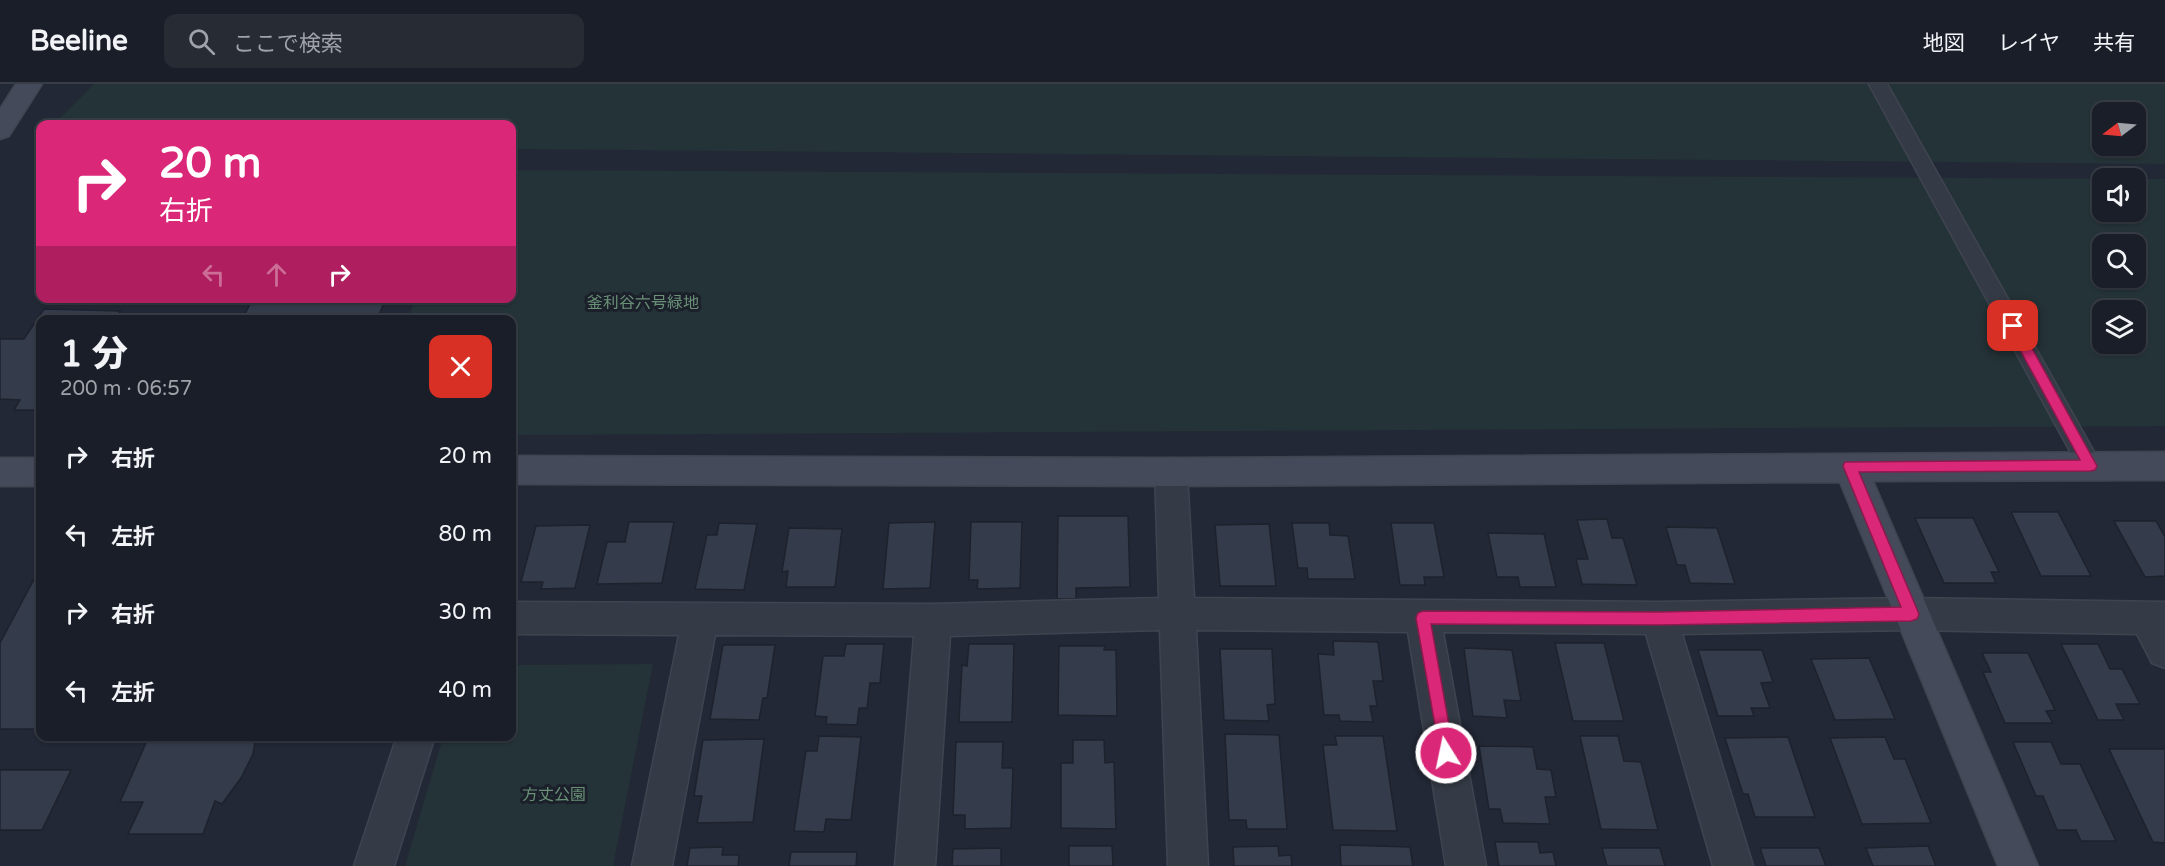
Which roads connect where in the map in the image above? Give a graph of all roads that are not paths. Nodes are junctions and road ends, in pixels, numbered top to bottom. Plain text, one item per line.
1 (29, 84) edge
2 (1878, 84) edge
3 (0, 130) edge
4 (1850, 466) junction
5 (2090, 466) junction
6 (2165, 466) edge
7 (516, 470) edge
8 (0, 472) edge
9 (36, 472) edge
10 (1171, 472) junction
11 (1176, 614) junction
12 (1911, 614) junction
13 (516, 618) edge
14 (700, 618) junction
15 (1423, 618) junction
16 (1659, 618) junction
17 (2156, 618) edge
18 (933, 620) junction
19 (2165, 651) edge
20 (414, 741) edge
21 (374, 866) edge
22 (652, 866) edge
23 (915, 866) edge
24 (1188, 866) edge
25 (1466, 866) edge
26 (1733, 866) edge
27 (2018, 866) edge

1 - 3 street
2 - 5 lane
4 - 5 street
4 - 10 street
4 - 12 street
5 - 6 street
7 - 10 street
8 - 9 street
10 - 11 street
11 - 15 street
11 - 18 street
11 - 24 street
12 - 16 street
12 - 17 street
12 - 27 street
13 - 14 street
14 - 18 street
14 - 22 street
15 - 16 street
15 - 25 street
16 - 26 street
17 - 19 street
18 - 23 street
20 - 21 street

